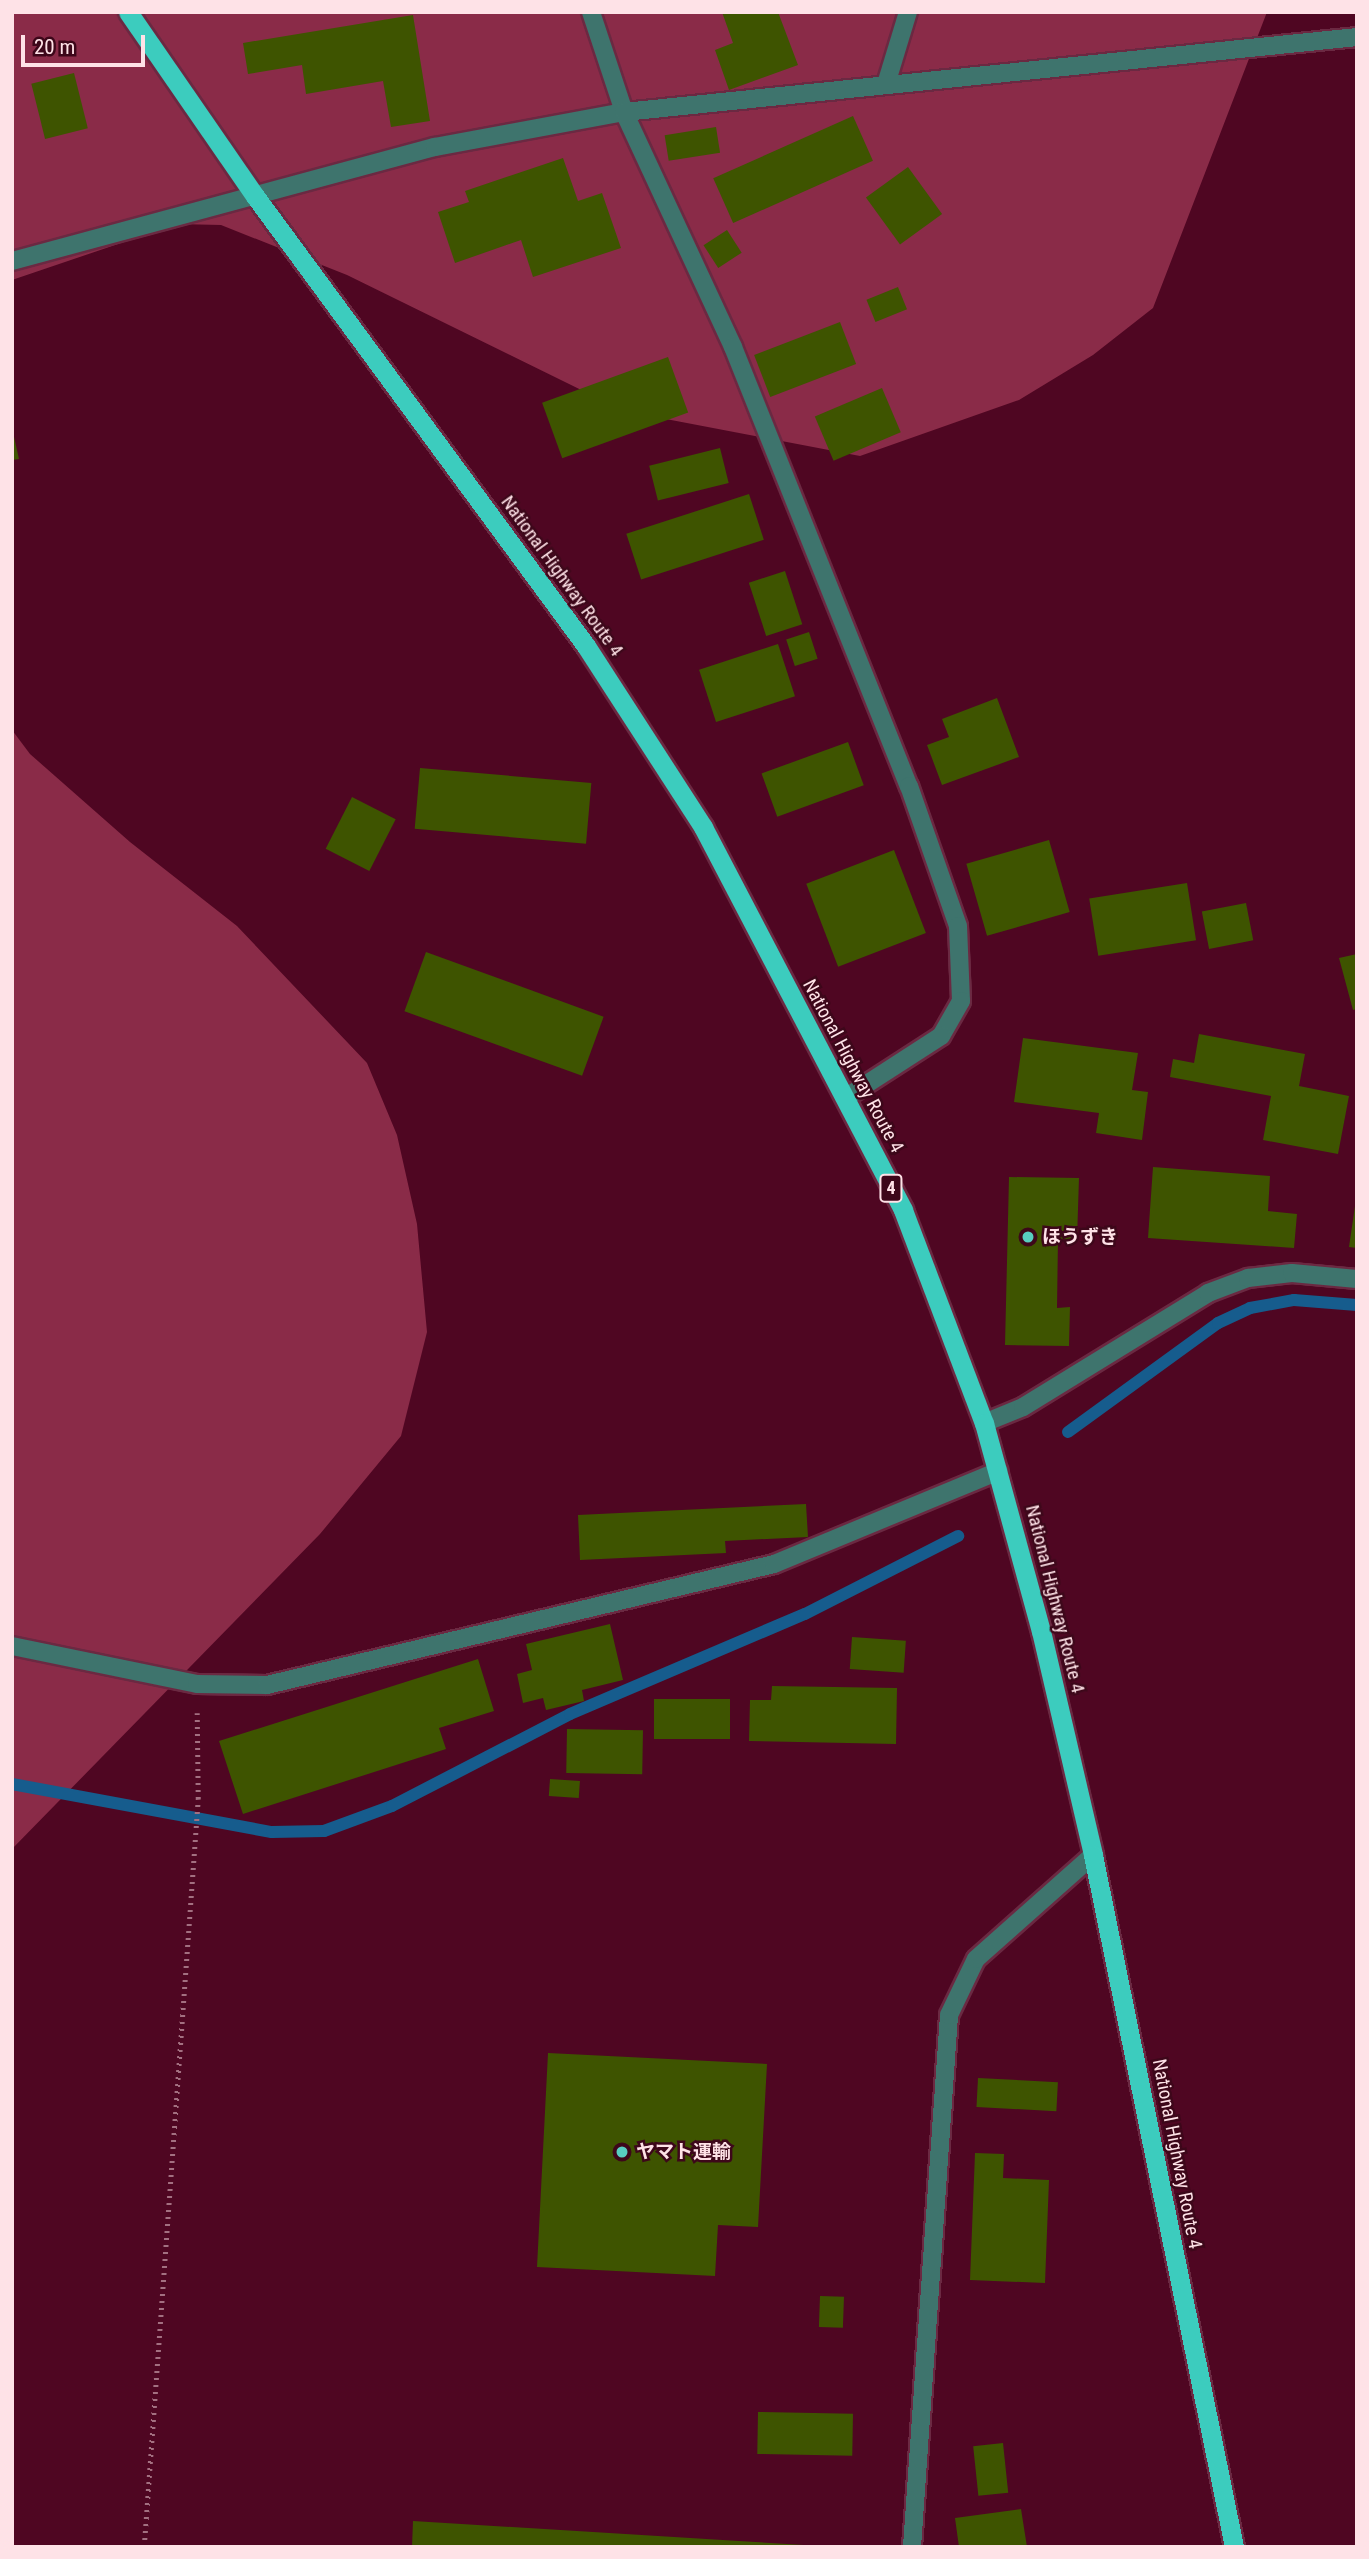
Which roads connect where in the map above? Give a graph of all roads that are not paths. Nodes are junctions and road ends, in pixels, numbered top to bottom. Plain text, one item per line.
1 (128, 12) edge
2 (591, 12) edge
3 (908, 12) edge
4 (1357, 37) edge
5 (887, 81) junction
6 (624, 111) junction
7 (255, 196) junction
8 (12, 261) edge
9 (845, 1098) junction
10 (1357, 1279) edge
11 (984, 1423) junction
12 (999, 1471) junction
13 (12, 1646) edge
14 (1093, 1855) junction
15 (912, 2547) edge
16 (1234, 2547) edge

1 - 7 highway, National Highway Route 4 / 4
2 - 6 street
3 - 5 street
4 - 5 street
5 - 6 street
6 - 7 street
6 - 9 street
7 - 8 street
7 - 9 highway, National Highway Route 4 / 4
9 - 11 highway, National Highway Route 4 / 4
10 - 11 street
11 - 12 highway, National Highway Route 4 / 4
12 - 13 street
12 - 14 highway, National Highway Route 4 / 4
14 - 15 street
14 - 16 highway, National Highway Route 4 / 4

